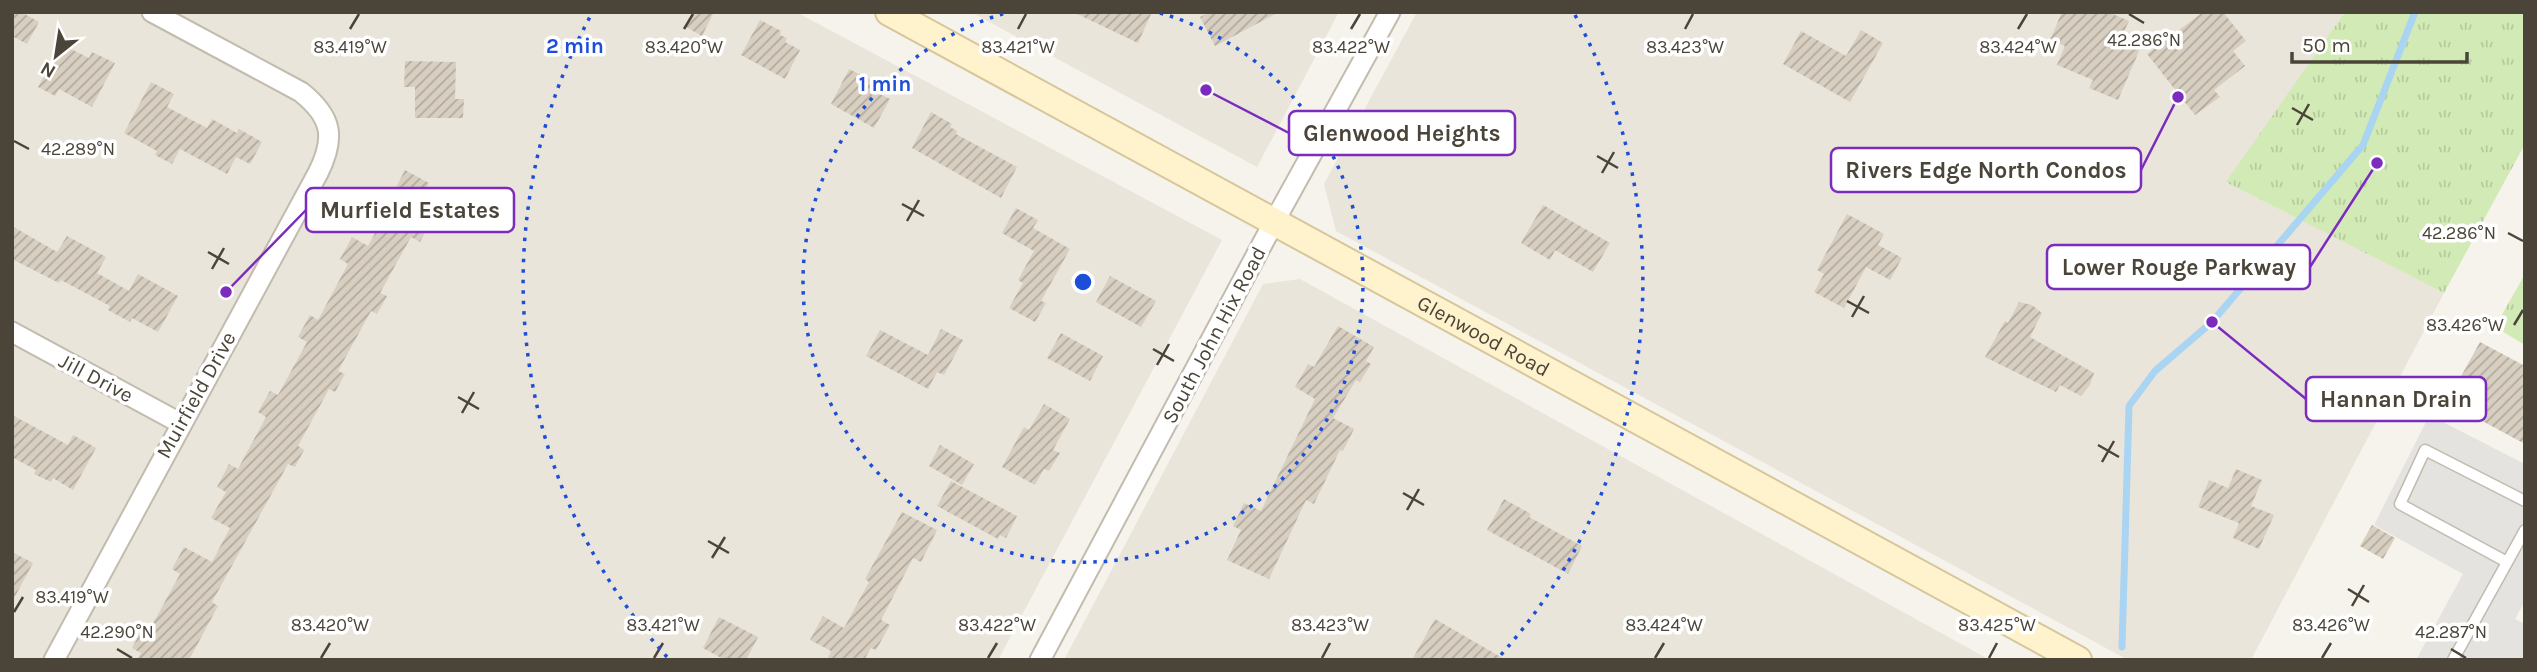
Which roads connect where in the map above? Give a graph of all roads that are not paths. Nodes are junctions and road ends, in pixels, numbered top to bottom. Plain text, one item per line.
1 (152, 12) edge
2 (889, 12) edge
3 (1390, 12) edge
4 (1274, 222) junction
5 (12, 332) edge
6 (180, 423) junction
7 (2525, 501) edge
8 (2525, 530) edge
9 (2507, 562) junction
10 (54, 660) edge
11 (1040, 660) edge
12 (2078, 660) edge
13 (2453, 660) edge

1 - 6 street, Muirfield Drive
2 - 4 street, Glenwood Road
3 - 4 street, South John Hix Road
4 - 11 street, South John Hix Road
4 - 12 street, Glenwood Road
5 - 6 street, Jill Drive
6 - 10 street, Muirfield Drive
7 - 9 lane
8 - 9 lane
9 - 13 lane

